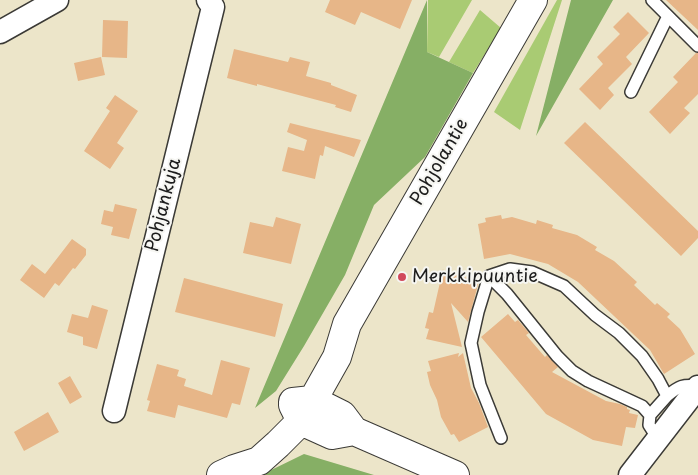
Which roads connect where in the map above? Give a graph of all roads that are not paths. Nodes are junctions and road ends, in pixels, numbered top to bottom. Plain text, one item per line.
1 (57, 0) edge
2 (208, 0) edge
3 (533, 0) edge
4 (652, 0) edge
5 (668, 16) junction
6 (0, 32) edge
7 (698, 46) edge
8 (631, 92) dead end
9 (489, 276) junction
10 (698, 386) edge
11 (667, 396) junction
12 (302, 408) junction
13 (114, 410) dead end
14 (650, 415) junction
15 (501, 438) dead end
16 (658, 439) junction
17 (228, 472) edge
18 (455, 475) edge
19 (630, 475) edge

1 - 6 street
2 - 13 street, Pohjankuja
3 - 12 street, Pohjolantie
4 - 5 lane
5 - 7 lane
5 - 8 lane
9 - 11 lane
9 - 14 lane
9 - 15 lane
10 - 11 lane
10 - 16 street
11 - 14 lane
12 - 17 street, Pohjolantie
12 - 18 street
14 - 16 lane
16 - 19 street

